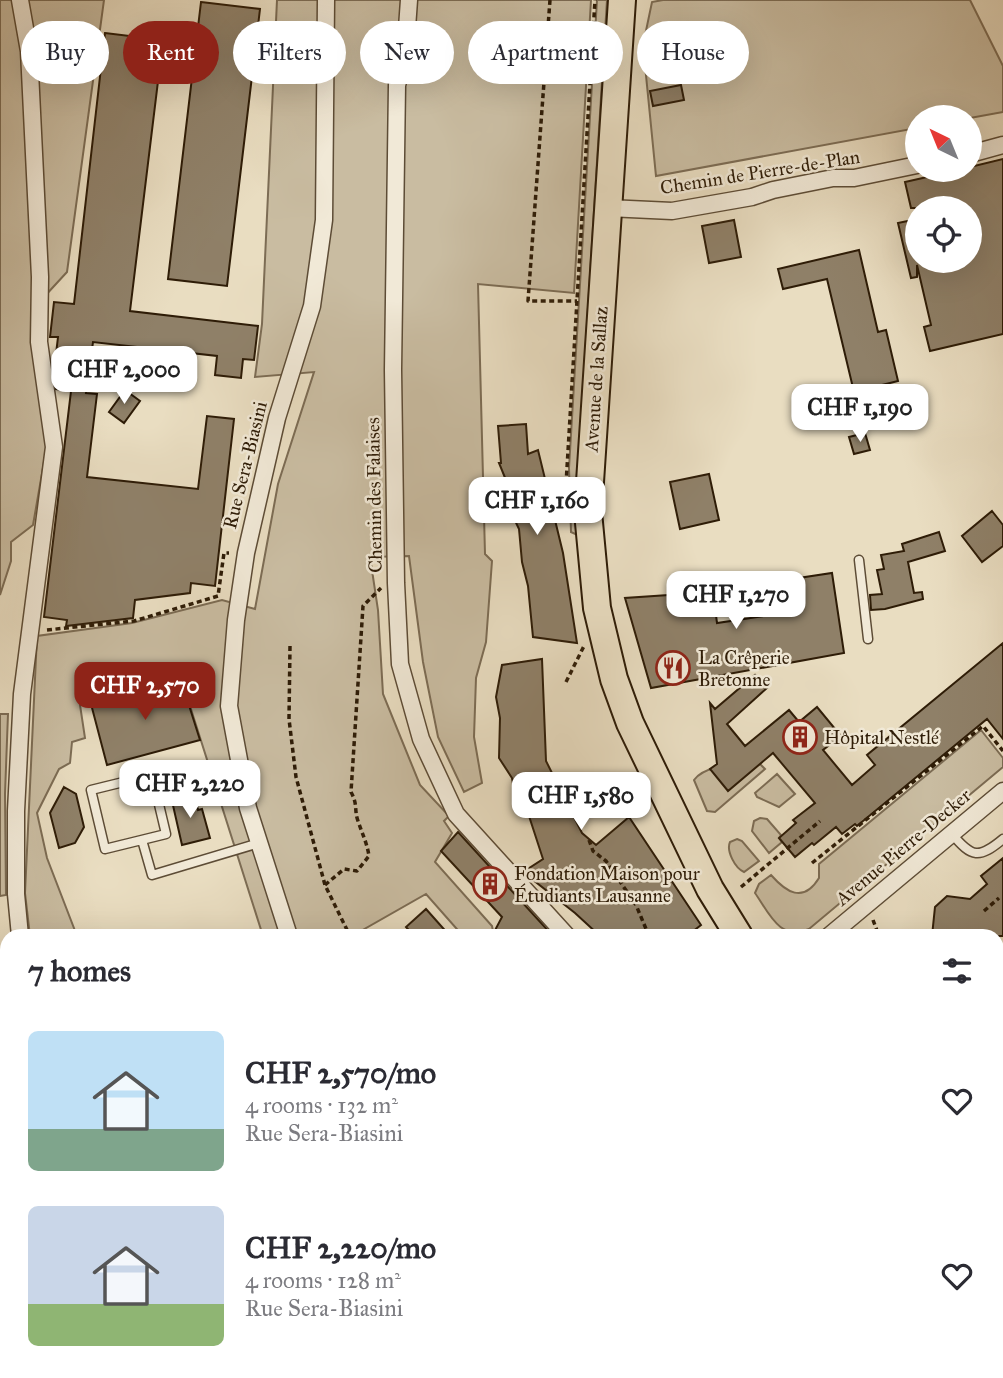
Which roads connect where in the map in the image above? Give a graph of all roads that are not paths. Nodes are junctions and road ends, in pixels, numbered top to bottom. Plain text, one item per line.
1 (20, 0) edge
2 (326, 0) edge
3 (409, 0) edge
4 (622, 0) edge
5 (1003, 145) edge
6 (982, 151) edge
7 (905, 167) edge
8 (608, 208) junction
9 (859, 559) dead end
10 (868, 639) dead end
11 (1002, 795) edge
12 (952, 834) junction
13 (1003, 839) edge
14 (142, 840) junction
15 (259, 843) junction
16 (19, 929) edge
17 (287, 929) edge
18 (562, 929) edge
19 (731, 929) edge
20 (837, 929) edge

1 - 16 street
2 - 15 street, Rue Sera-Biasini
3 - 18 street, Chemin des Falaises
4 - 8 main road, Avenue de la Sallaz
5 - 6 street
7 - 8 street, Chemin de Pierre-de-Plan
8 - 19 main road, Avenue de la Sallaz
9 - 10 lane
11 - 12 street, Avenue Pierre-Decker
12 - 13 lane
12 - 20 street, Avenue Pierre-Decker
14 - 14 lane
14 - 15 lane
15 - 17 street, Rue Sera-Biasini

